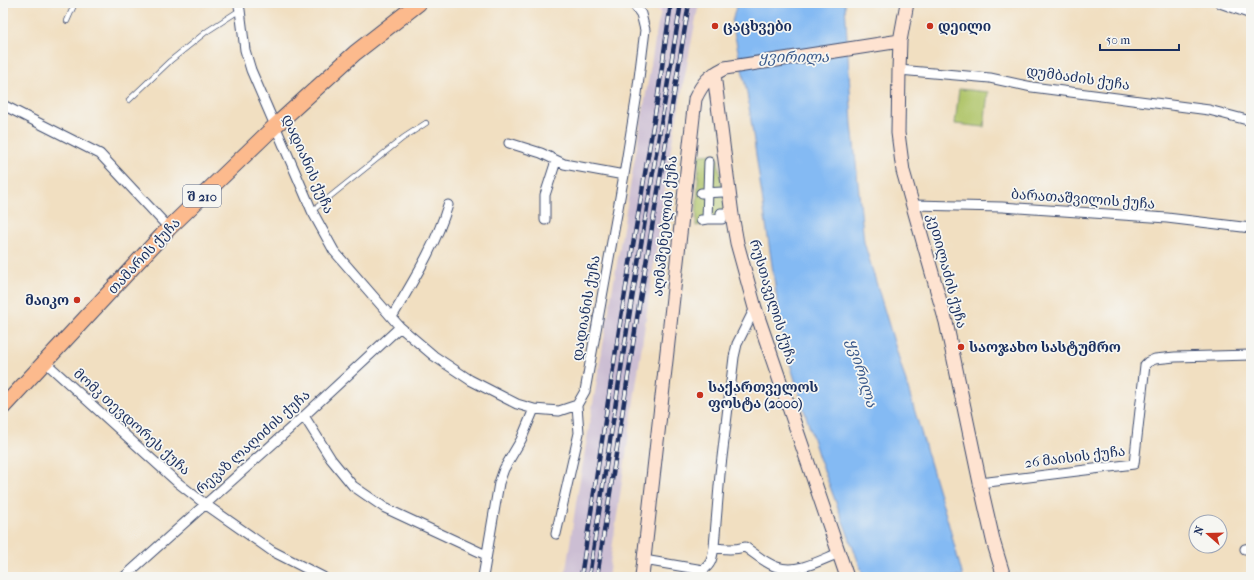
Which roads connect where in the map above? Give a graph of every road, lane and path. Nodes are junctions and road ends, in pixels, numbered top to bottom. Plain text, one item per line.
1 (75, 3) edge
2 (419, 3) edge
3 (633, 3) edge
4 (906, 3) edge
5 (1220, 3) edge
6 (239, 7) edge
7 (1251, 14) edge
8 (67, 21) dead end
9 (900, 41) junction
10 (900, 70) junction
11 (714, 74) junction
12 (129, 100) dead end
13 (3, 105) edge
14 (1251, 121) edge
15 (426, 123) dead end
16 (275, 126) junction
17 (509, 144) dead end
18 (556, 161) junction
19 (708, 162) dead end
20 (624, 175) junction
21 (723, 192) dead end
22 (705, 193) junction
23 (448, 205) dead end
24 (913, 205) junction
25 (312, 211) junction
26 (726, 213) dead end
27 (546, 220) dead end
28 (169, 228) junction
29 (1251, 228) edge
30 (755, 308) junction
31 (392, 317) junction
32 (400, 327) junction
33 (1251, 355) edge
34 (45, 362) junction
35 (577, 405) junction
36 (3, 407) edge
37 (534, 409) junction
38 (304, 416) junction
39 (980, 483) junction
40 (205, 504) junction
41 (556, 534) dead end
42 (714, 547) junction
43 (839, 553) junction
44 (486, 555) junction
45 (644, 560) junction
46 (124, 577) edge
47 (323, 577) edge
48 (483, 577) edge
49 (642, 577) edge
50 (847, 577) edge
51 (1004, 577) edge

1 - 8 lane
2 - 16 main road, თამარის ქუჩა / შ 210
3 - 20 street, დადიანის ქუჩა
4 - 9 street, კეთილაძის ქუჩა
5 - 7 street
6 - 12 lane
6 - 16 street, დადიანის ქუჩა
9 - 10 street, კეთილაძის ქუჩა
9 - 11 street, აღმაშენებლის ქუჩა
10 - 14 street, დუმბაძის ქუჩა
10 - 24 street, კეთილაძის ქუჩა
11 - 30 street, რუსთაველის ქუჩა
11 - 45 street, აღმაშენებლის ქუჩა
13 - 28 street
15 - 25 lane
16 - 25 street, დადიანის ქუჩა
16 - 28 main road, თამარის ქუჩა / შ 210
17 - 18 street
18 - 20 street
18 - 27 street
19 - 22 street
20 - 35 street, დადიანის ქუჩა
21 - 22 street
22 - 26 street
23 - 31 street
24 - 29 street, ბარათაშვილის ქუჩა
24 - 39 street, კეთილაძის ქუჩა
25 - 31 street, დადიანის ქუჩა
28 - 34 main road, თამარის ქუჩა / შ 210
30 - 42 street
30 - 43 street, რუსთაველის ქუჩა
31 - 32 street, დადიანის ქუჩა
32 - 37 street, დადიანის ქუჩა
32 - 38 street, რევაზ ლაღიძის ქუჩა
33 - 39 street, 26 მაისის ქუჩა
34 - 36 main road, თამარის ქუჩა / შ 210
34 - 40 street, მომკ თევდორეს ქუჩა
35 - 37 street, დადიანის ქუჩა
35 - 41 street
37 - 44 street
38 - 40 street, რევაზ ლაღიძის ქუჩა
38 - 44 street
39 - 51 street, კეთილაძის ქუჩა
40 - 46 street, რევაზ ლაღიძის ქუჩა
40 - 47 street, მომკ თევდორეს ქუჩა
42 - 43 street
42 - 45 street
43 - 50 street, რუსთაველის ქუჩა
44 - 48 street
45 - 49 street, აღმაშენებლის ქუჩა

